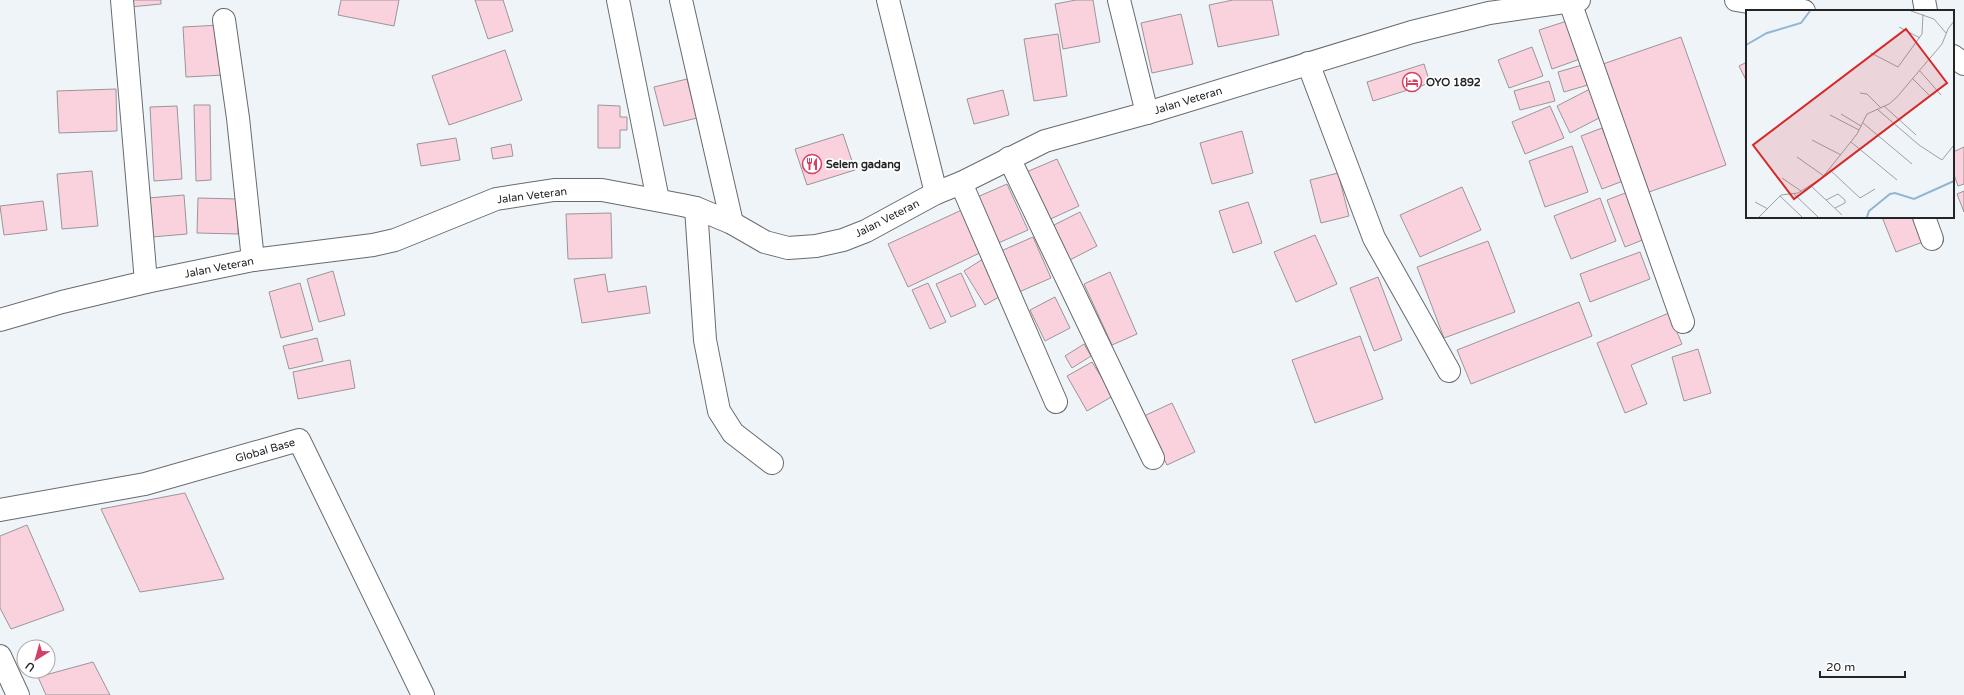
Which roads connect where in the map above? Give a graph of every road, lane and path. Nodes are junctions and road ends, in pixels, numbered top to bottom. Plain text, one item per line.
1 (122, 0) edge
2 (618, 0) edge
3 (681, 0) edge
4 (888, 0) edge
5 (1119, 0) edge
6 (1740, 0) edge
7 (1924, 0) edge
8 (1574, 1) edge
9 (1488, 7) edge
10 (1798, 10) edge
11 (1926, 10) edge
12 (224, 20) dead end
13 (1954, 57) edge
14 (1308, 63) junction
15 (1964, 64) edge
16 (1147, 113) junction
17 (1008, 158) junction
18 (961, 183) junction
19 (936, 193) junction
20 (658, 200) junction
21 (696, 208) junction
22 (1924, 218) edge
23 (732, 223) junction
24 (1932, 239) dead end
25 (253, 260) junction
26 (146, 282) junction
27 (0, 320) edge
28 (1683, 322) dead end
29 (1449, 371) dead end
30 (1056, 402) dead end
31 (1153, 458) dead end
32 (772, 463) dead end
33 (0, 510) edge
34 (0, 656) edge
35 (18, 695) edge
36 (423, 695) edge

1 - 26 street
2 - 20 street
3 - 23 street
4 - 19 street
5 - 16 street
6 - 10 street
7 - 11 street
8 - 9 street, Jalan Veteran
8 - 28 street
9 - 14 street, Jalan Veteran
12 - 25 street
13 - 15 street
14 - 16 street, Jalan Veteran
14 - 29 street
16 - 17 street, Jalan Veteran
17 - 18 street, Jalan Veteran
17 - 31 street
18 - 19 street, Jalan Veteran
18 - 30 street
19 - 23 street, Jalan Veteran
20 - 21 street, Jalan Veteran
20 - 25 street, Jalan Veteran
21 - 23 street, Jalan Veteran
21 - 32 street
22 - 24 street
25 - 26 street, Jalan Veteran
26 - 27 street, Jalan Veteran
33 - 36 street, Global Base
34 - 35 street

